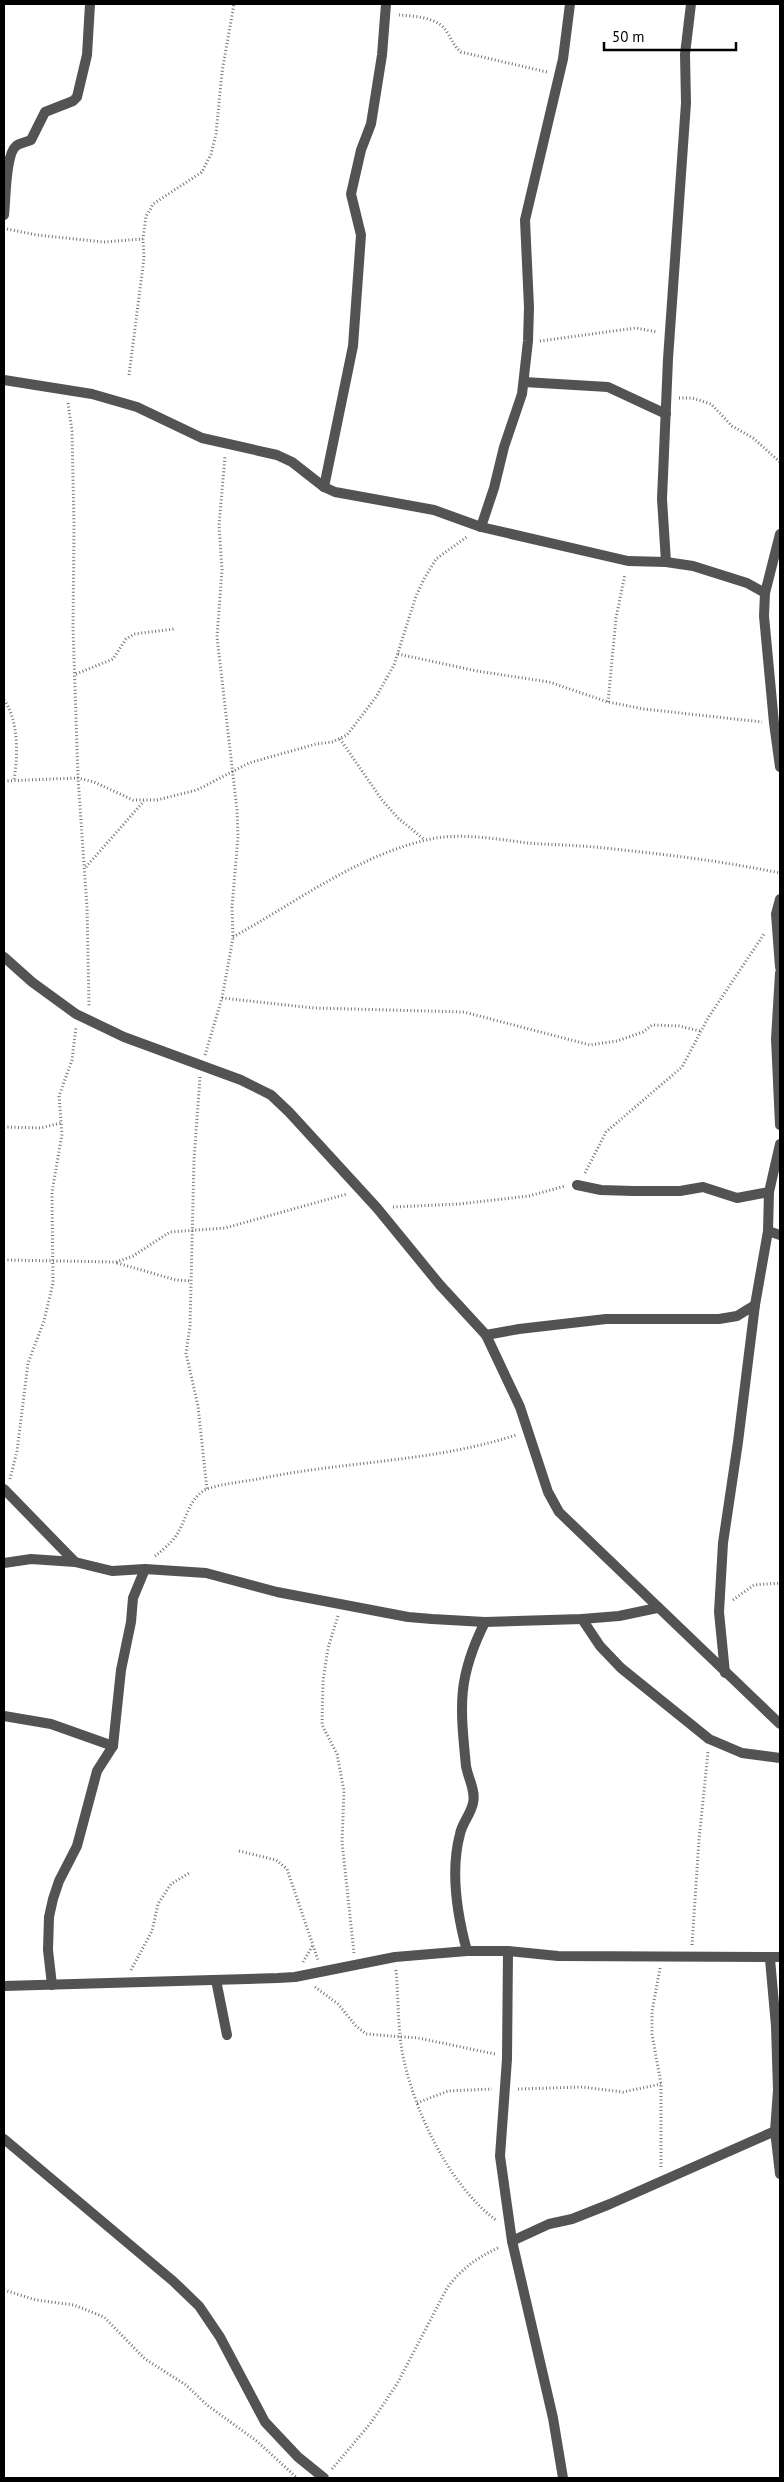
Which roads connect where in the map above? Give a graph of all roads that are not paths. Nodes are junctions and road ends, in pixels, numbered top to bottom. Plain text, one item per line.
1 (90, 4) edge
2 (570, 4) edge
3 (691, 4) edge
4 (386, 9) edge
5 (4, 215) edge
6 (4, 380) edge
7 (524, 382) junction
8 (666, 414) junction
9 (324, 487) junction
10 (482, 528) junction
11 (780, 534) edge
12 (666, 562) junction
13 (765, 593) junction
14 (780, 768) edge
15 (780, 899) edge
16 (4, 957) edge
17 (780, 967) edge
18 (780, 973) edge
19 (780, 1125) edge
20 (780, 1144) edge
21 (576, 1185) road end
22 (769, 1192) junction
23 (768, 1231) junction
24 (780, 1235) edge
25 (755, 1305) junction
26 (486, 1335) junction
27 (5, 1490) edge
28 (75, 1562) junction
29 (4, 1563) edge
30 (145, 1569) junction
31 (657, 1608) junction
32 (582, 1619) junction
33 (484, 1622) junction
34 (725, 1673) junction
35 (4, 1716) edge
36 (780, 1724) edge
37 (113, 1746) junction
38 (780, 1758) edge
39 (467, 1951) junction
40 (508, 1951) junction
41 (775, 1958) edge
42 (216, 1980) junction
43 (52, 1985) junction
44 (4, 1986) edge
45 (227, 2034) dead end
46 (775, 2131) junction
47 (4, 2139) edge
48 (780, 2174) edge
49 (511, 2236) junction
50 (323, 2478) edge
51 (563, 2478) edge

1 - 5 street
2 - 7 street
3 - 8 street
4 - 9 street
6 - 9 street
7 - 8 street
7 - 10 street
8 - 12 street
9 - 10 street
10 - 12 street
11 - 13 street
12 - 13 street
13 - 14 street
15 - 17 street
16 - 26 street
18 - 19 street
20 - 22 street
21 - 22 street
22 - 23 street
23 - 24 street
23 - 25 street
25 - 26 street
25 - 34 street
26 - 31 street
27 - 28 street
28 - 29 street
28 - 30 street
30 - 33 street
30 - 37 street
31 - 32 street
31 - 34 street
32 - 33 street
32 - 38 street
33 - 39 street
34 - 36 street
35 - 37 street
37 - 43 street
39 - 40 street
39 - 42 street
40 - 41 street
40 - 49 street
41 - 46 street
42 - 43 street
42 - 45 street
43 - 44 street
46 - 48 street
46 - 49 street
47 - 50 street
49 - 51 street

